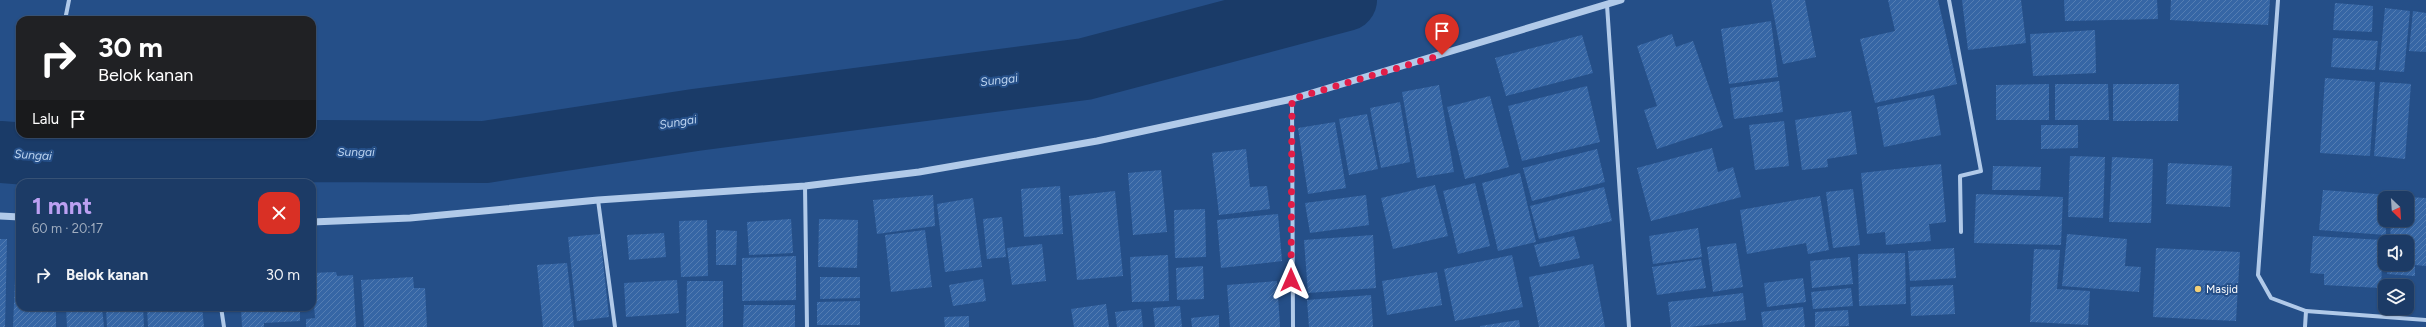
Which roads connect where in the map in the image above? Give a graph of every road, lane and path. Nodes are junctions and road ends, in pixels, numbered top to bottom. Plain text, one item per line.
1 (69, 0) edge
2 (1621, 0) edge
3 (1950, 0) edge
4 (2278, 0) edge
5 (1607, 6) junction
6 (66, 16) edge
7 (1292, 99) junction
8 (805, 186) junction
9 (598, 200) junction
10 (0, 216) edge
11 (16, 217) edge
12 (316, 222) edge
13 (1961, 232) dead end
14 (222, 311) edge
15 (2306, 311) junction
16 (2426, 320) edge
17 (224, 327) edge
18 (615, 327) edge
19 (807, 327) edge
20 (1293, 327) edge
21 (1629, 327) edge
22 (2305, 327) edge

1 - 6 street
2 - 5 street
3 - 13 street
4 - 15 street
5 - 7 street
5 - 21 street
7 - 8 street
7 - 20 street
8 - 9 street
8 - 19 street
9 - 12 street
9 - 18 street
10 - 11 street
14 - 17 street
15 - 16 street
15 - 22 street

